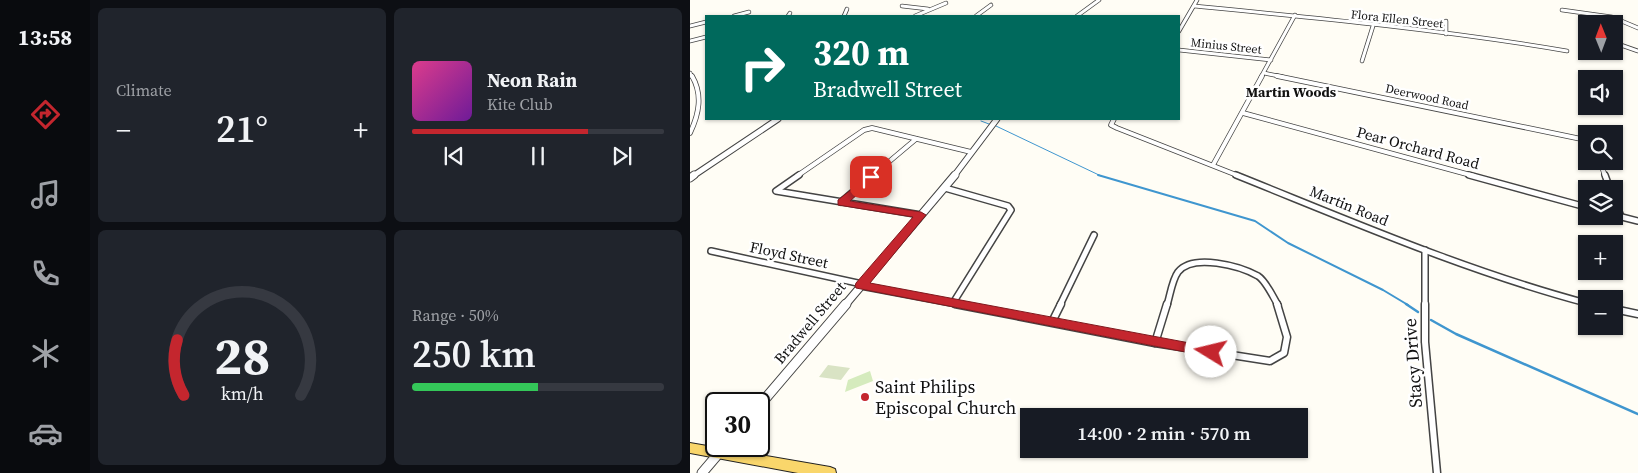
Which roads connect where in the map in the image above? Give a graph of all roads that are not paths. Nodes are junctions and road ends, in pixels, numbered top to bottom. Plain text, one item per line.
1 (1099, 0) edge
2 (1197, 0) edge
3 (946, 3) dead end
4 (991, 5) dead end
5 (902, 6) dead end
6 (1194, 6) junction
7 (1088, 8) junction
8 (847, 9) dead end
9 (932, 10) junction
10 (1562, 10) dead end
11 (749, 12) dead end
12 (738, 15) edge
13 (844, 15) edge
14 (918, 15) edge
15 (977, 15) edge
16 (1078, 15) edge
17 (1082, 15) edge
18 (1295, 15) junction
19 (1446, 21) dead end
20 (705, 22) edge
21 (690, 26) edge
22 (1373, 26) junction
23 (1638, 28) edge
24 (1180, 29) edge
25 (1446, 34) junction
26 (705, 37) edge
27 (690, 40) edge
28 (1623, 46) edge
29 (1180, 50) edge
30 (1567, 51) dead end
31 (1638, 51) edge
32 (1270, 60) junction
33 (1362, 61) dead end
34 (690, 73) edge
35 (1264, 74) junction
36 (696, 81) junction
37 (690, 82) edge
38 (1243, 113) junction
39 (690, 119) edge
40 (698, 119) junction
41 (777, 120) edge
42 (996, 120) edge
43 (1114, 120) edge
44 (690, 133) edge
45 (1578, 138) edge
46 (916, 139) junction
47 (972, 152) junction
48 (1213, 165) junction
49 (690, 178) edge
50 (945, 188) junction
51 (842, 202) junction
52 (1578, 205) edge
53 (921, 215) junction
54 (1623, 217) edge
55 (1638, 221) edge
56 (1094, 235) dead end
57 (1425, 250) junction
58 (711, 251) dead end
59 (862, 285) junction
60 (1578, 301) edge
61 (953, 303) junction
62 (1623, 311) edge
63 (1638, 314) edge
64 (1052, 322) junction
65 (1155, 343) junction
66 (770, 393) edge
67 (690, 448) edge
68 (705, 449) edge
69 (716, 457) edge
70 (755, 457) edge
71 (702, 473) edge
72 (830, 473) edge
73 (1437, 473) edge

1 - 7 street
2 - 6 street
3 - 9 street
4 - 15 street
5 - 9 street
6 - 18 street, Flora Ellen Street
6 - 24 street
7 - 16 street
7 - 17 street
8 - 13 street
9 - 14 street
10 - 23 street
11 - 12 street
18 - 22 street, Flora Ellen Street
18 - 32 street
19 - 25 street
20 - 21 street
22 - 25 street, Flora Ellen Street
22 - 33 street
25 - 30 street, Flora Ellen Street
26 - 27 street
28 - 31 street
29 - 32 street, Minius Street
32 - 35 street
34 - 36 street
35 - 38 street
35 - 45 street, Deerwood Road
36 - 37 street
36 - 40 street
38 - 48 street
38 - 52 street, Pear Orchard Road
39 - 40 street
40 - 44 street
41 - 49 street
42 - 47 street, Bradwell Street
43 - 48 street, Martin Road
46 - 47 street
46 - 51 street
46 - 51 street
47 - 50 street, Bradwell Street
48 - 57 street, Martin Road
50 - 53 street, Bradwell Street
50 - 61 street
51 - 53 street
53 - 59 street, Bradwell Street
54 - 55 street
56 - 64 street
57 - 60 street, Martin Road
57 - 73 street, Stacy Drive
58 - 59 street, Floyd Street
59 - 61 street, Floyd Street
59 - 66 street, Bradwell Street
61 - 64 street, Floyd Street
62 - 63 street
64 - 65 street, Floyd Street
65 - 65 street, Floyd Street
67 - 68 main road
69 - 71 street
70 - 72 main road

